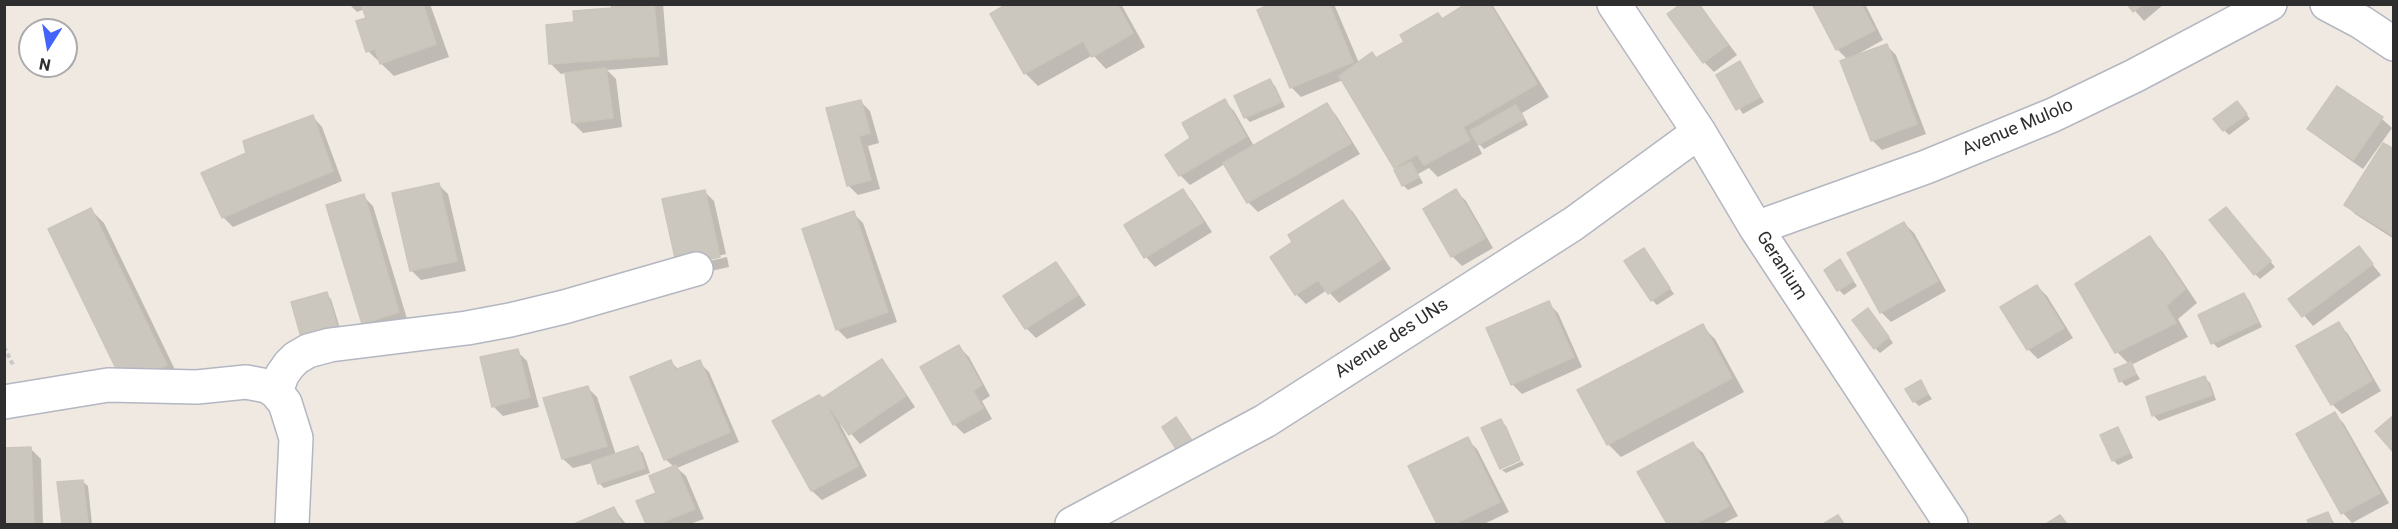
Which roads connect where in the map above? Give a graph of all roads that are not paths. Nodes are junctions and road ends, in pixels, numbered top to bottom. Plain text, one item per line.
1 (1614, 4) edge
2 (2270, 4) edge
3 (2327, 4) edge
4 (2394, 44) edge
5 (1699, 132) junction
6 (1756, 228) junction
7 (696, 269) dead end
8 (276, 392) junction
9 (4, 402) edge
10 (292, 525) edge
11 (1072, 525) edge
12 (1951, 525) edge

1 - 5 street, Geranium
2 - 6 street, Avenue Mulolo
3 - 4 street
5 - 6 street, Geranium
5 - 11 street, Avenue des UNs
6 - 12 street, Geranium
7 - 8 street
8 - 9 street
8 - 10 street

